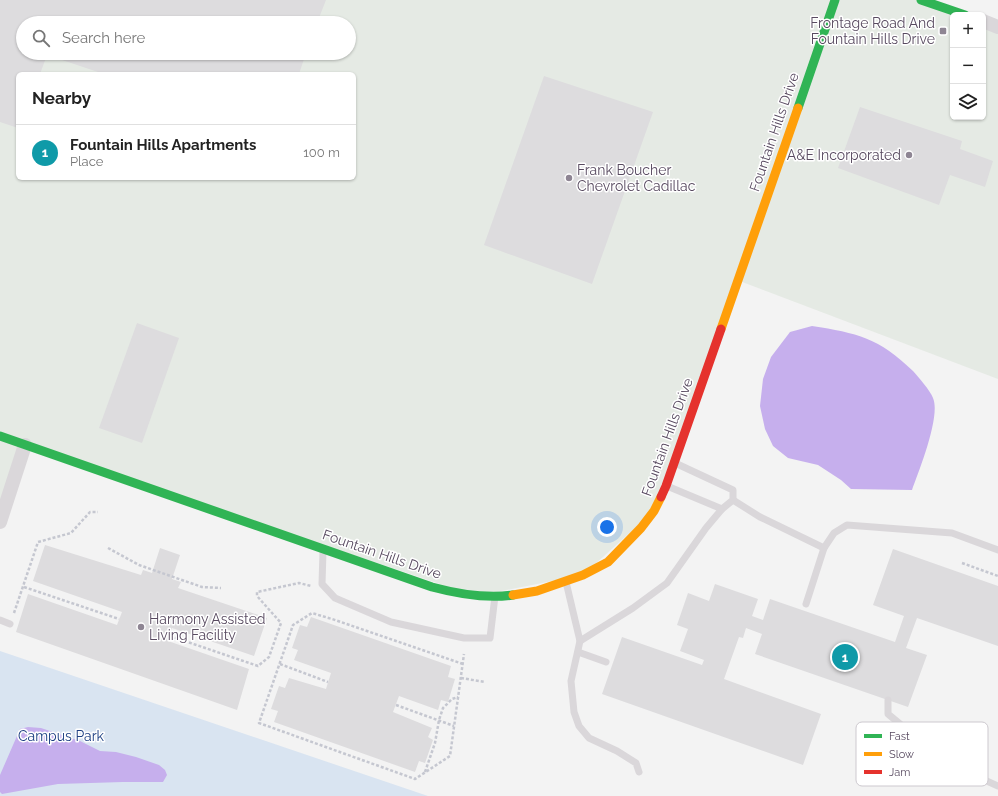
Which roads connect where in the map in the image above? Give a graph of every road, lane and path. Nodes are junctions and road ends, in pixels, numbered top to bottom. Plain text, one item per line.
1 (834, 0) edge
2 (921, 0) edge
3 (956, 12) edge
4 (986, 22) edge
5 (998, 27) edge
6 (0, 436) edge
7 (25, 445) junction
8 (674, 463) junction
9 (666, 486) junction
10 (733, 500) junction
11 (722, 509) junction
12 (98, 512) dead end
13 (0, 522) edge
14 (108, 548) dead end
15 (824, 548) junction
16 (323, 549) junction
17 (998, 550) edge
18 (962, 563) dead end
19 (998, 576) edge
20 (566, 582) junction
21 (322, 584) junction
22 (24, 587) junction
23 (222, 588) dead end
24 (495, 596) junction
25 (806, 604) dead end
26 (119, 619) dead end
27 (0, 620) edge
28 (10, 624) joint
29 (170, 636) dead end
30 (580, 641) junction
31 (578, 652) junction
32 (464, 654) dead end
33 (606, 662) dead end
34 (280, 664) junction
35 (463, 664) junction
36 (461, 678) junction
37 (328, 682) dead end
38 (485, 682) dead end
39 (458, 697) junction
40 (888, 700) dead end
41 (396, 705) dead end
42 (439, 720) junction
43 (898, 722) edge
44 (454, 726) junction
45 (425, 772) junction
46 (639, 772) dead end
47 (988, 781) edge
48 (998, 786) edge

1 - 8 street, Fountain Hills Drive
2 - 3 street
4 - 5 street
6 - 7 street, Fountain Hills Drive
7 - 13 street
7 - 16 street, Fountain Hills Drive
8 - 9 street, Fountain Hills Drive
8 - 10 lane
9 - 11 lane
9 - 20 street, Fountain Hills Drive
10 - 11 lane
10 - 15 lane
11 - 30 lane
12 - 22 path
14 - 23 path
15 - 17 lane
15 - 25 lane
16 - 21 lane
16 - 24 street, Fountain Hills Drive
18 - 19 path
20 - 24 street, Fountain Hills Drive
20 - 30 lane
21 - 24 lane
21 - 29 path
22 - 26 path
22 - 28 path
27 - 28 lane
30 - 31 lane
31 - 33 lane
31 - 46 lane
32 - 35 path
34 - 35 path
34 - 37 path
34 - 45 path
35 - 36 path
36 - 38 path
36 - 39 path
39 - 42 path
39 - 44 path
40 - 43 lane
41 - 42 path
42 - 44 path
42 - 45 path
44 - 45 path
47 - 48 lane

